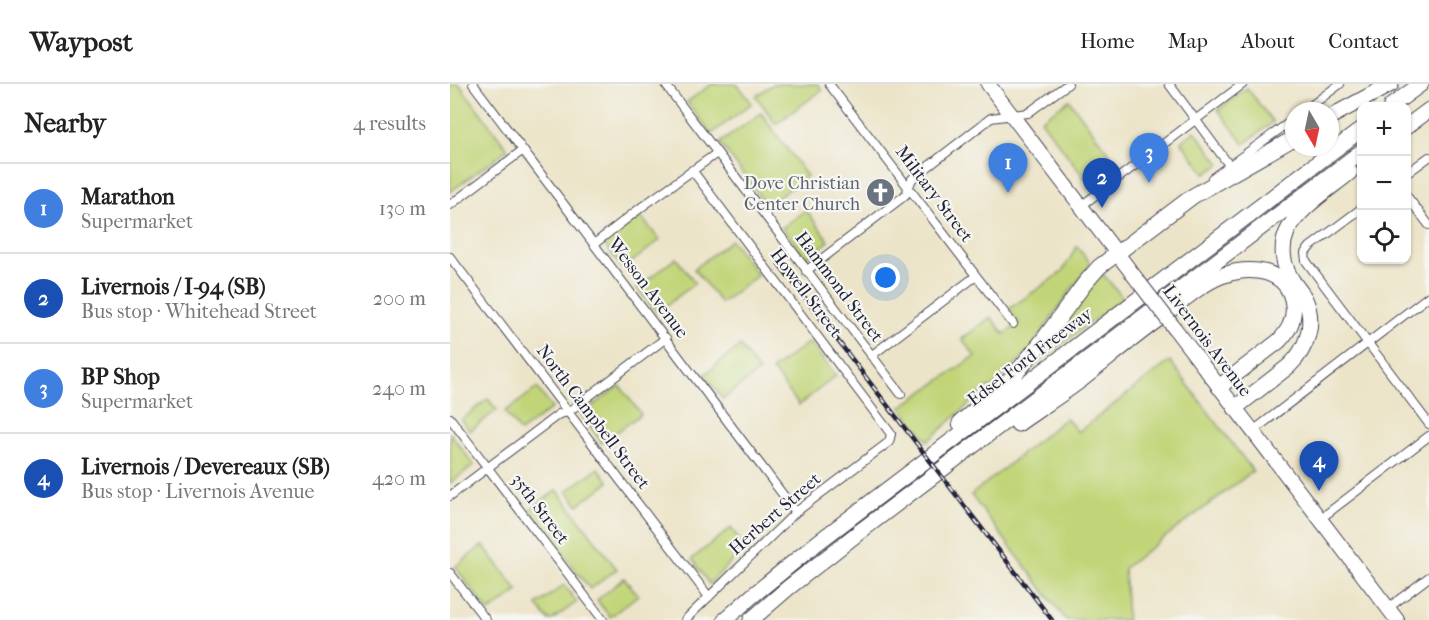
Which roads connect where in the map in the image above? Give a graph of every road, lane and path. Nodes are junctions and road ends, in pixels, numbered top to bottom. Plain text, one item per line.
1 (472, 84) edge
2 (665, 84) edge
3 (829, 84) edge
4 (988, 84) edge
5 (1169, 84) edge
6 (1243, 84) edge
7 (1324, 84) edge
8 (1340, 84) edge
9 (1391, 84) edge
10 (1421, 84) edge
11 (1066, 85) edge
12 (1330, 92) junction
13 (1429, 100) edge
14 (1316, 102) edge
15 (1396, 102) edge
16 (1429, 110) edge
17 (1339, 112) edge
18 (1411, 114) edge
19 (1012, 116) junction
20 (1196, 120) junction
21 (1411, 124) edge
22 (1285, 125) edge
23 (1357, 133) edge
24 (1285, 143) edge
25 (523, 150) junction
26 (717, 153) junction
27 (1357, 155) edge
28 (1429, 157) edge
29 (1229, 165) junction
30 (1357, 167) edge
31 (692, 170) junction
32 (1411, 171) edge
33 (908, 187) junction
34 (1193, 196) junction
35 (1411, 200) edge
36 (450, 205) edge
37 (1081, 206) junction
38 (1359, 210) edge
39 (1429, 225) edge
40 (594, 243) junction
41 (1119, 256) junction
42 (450, 257) edge
43 (806, 271) junction
44 (976, 276) junction
45 (1429, 296) edge
46 (1013, 324) dead end
47 (666, 338) junction
48 (1367, 343) junction
49 (871, 356) junction
50 (1219, 387) junction
51 (901, 394) dead end
52 (1235, 408) junction
53 (568, 412) junction
54 (450, 418) edge
55 (1429, 424) edge
56 (1253, 431) junction
57 (1429, 436) edge
58 (891, 438) joint
59 (488, 467) junction
60 (923, 484) junction
61 (891, 487) junction
62 (450, 496) edge
63 (796, 512) junction
64 (1320, 519) junction
65 (450, 573) edge
66 (1429, 577) edge
67 (709, 597) junction
68 (1388, 608) junction
69 (486, 620) edge
70 (603, 620) edge
71 (685, 620) edge
72 (725, 620) edge
73 (751, 620) edge
74 (1397, 620) edge

1 - 25 street, Wesson Avenue
2 - 26 street, Hammond Street
3 - 33 street, Military Street
4 - 19 main road, Livernois Avenue
5 - 20 street
6 - 20 street
7 - 12 street
8 - 12 street
9 - 17 highway
10 - 15 highway
11 - 19 street
12 - 14 street
13 - 18 highway
16 - 21 highway
19 - 33 street
19 - 37 main road, Livernois Avenue
20 - 29 street
20 - 37 street
22 - 29 street
23 - 61 highway, Edsel Ford Freeway
24 - 34 highway
25 - 36 street
25 - 40 street, Wesson Avenue
26 - 31 street
26 - 43 street, Hammond Street
27 - 60 highway, Edsel Ford Freeway
28 - 32 street
29 - 34 street
30 - 52 highway
31 - 40 street
31 - 58 street, Howell Street
33 - 43 street
33 - 44 street, Military Street
34 - 41 highway
35 - 39 street
37 - 41 main road, Livernois Avenue
38 - 48 street
40 - 47 street, Wesson Avenue
41 - 50 main road, Livernois Avenue, bridge
41 - 61 highway
42 - 53 street, North Campbell Street
43 - 49 street, Hammond Street
44 - 46 street, Military Street
44 - 49 street
45 - 48 street
47 - 53 street
47 - 63 street, Wesson Avenue
48 - 55 street
48 - 56 street
49 - 51 street, Hammond Street
50 - 52 main road, Livernois Avenue
50 - 60 highway
52 - 56 main road, Livernois Avenue
53 - 59 street
53 - 67 street, North Campbell Street
54 - 59 street, 35th Street
56 - 64 main road, Livernois Avenue
57 - 64 street
58 - 63 street, Herbert Street
59 - 62 street
59 - 70 street, 35th Street
60 - 73 highway, Edsel Ford Freeway
61 - 72 highway, Edsel Ford Freeway
63 - 67 street, Herbert Street
64 - 68 main road, Livernois Avenue
65 - 69 street
66 - 68 street
67 - 71 street, Herbert Street
68 - 74 main road, Livernois Avenue

